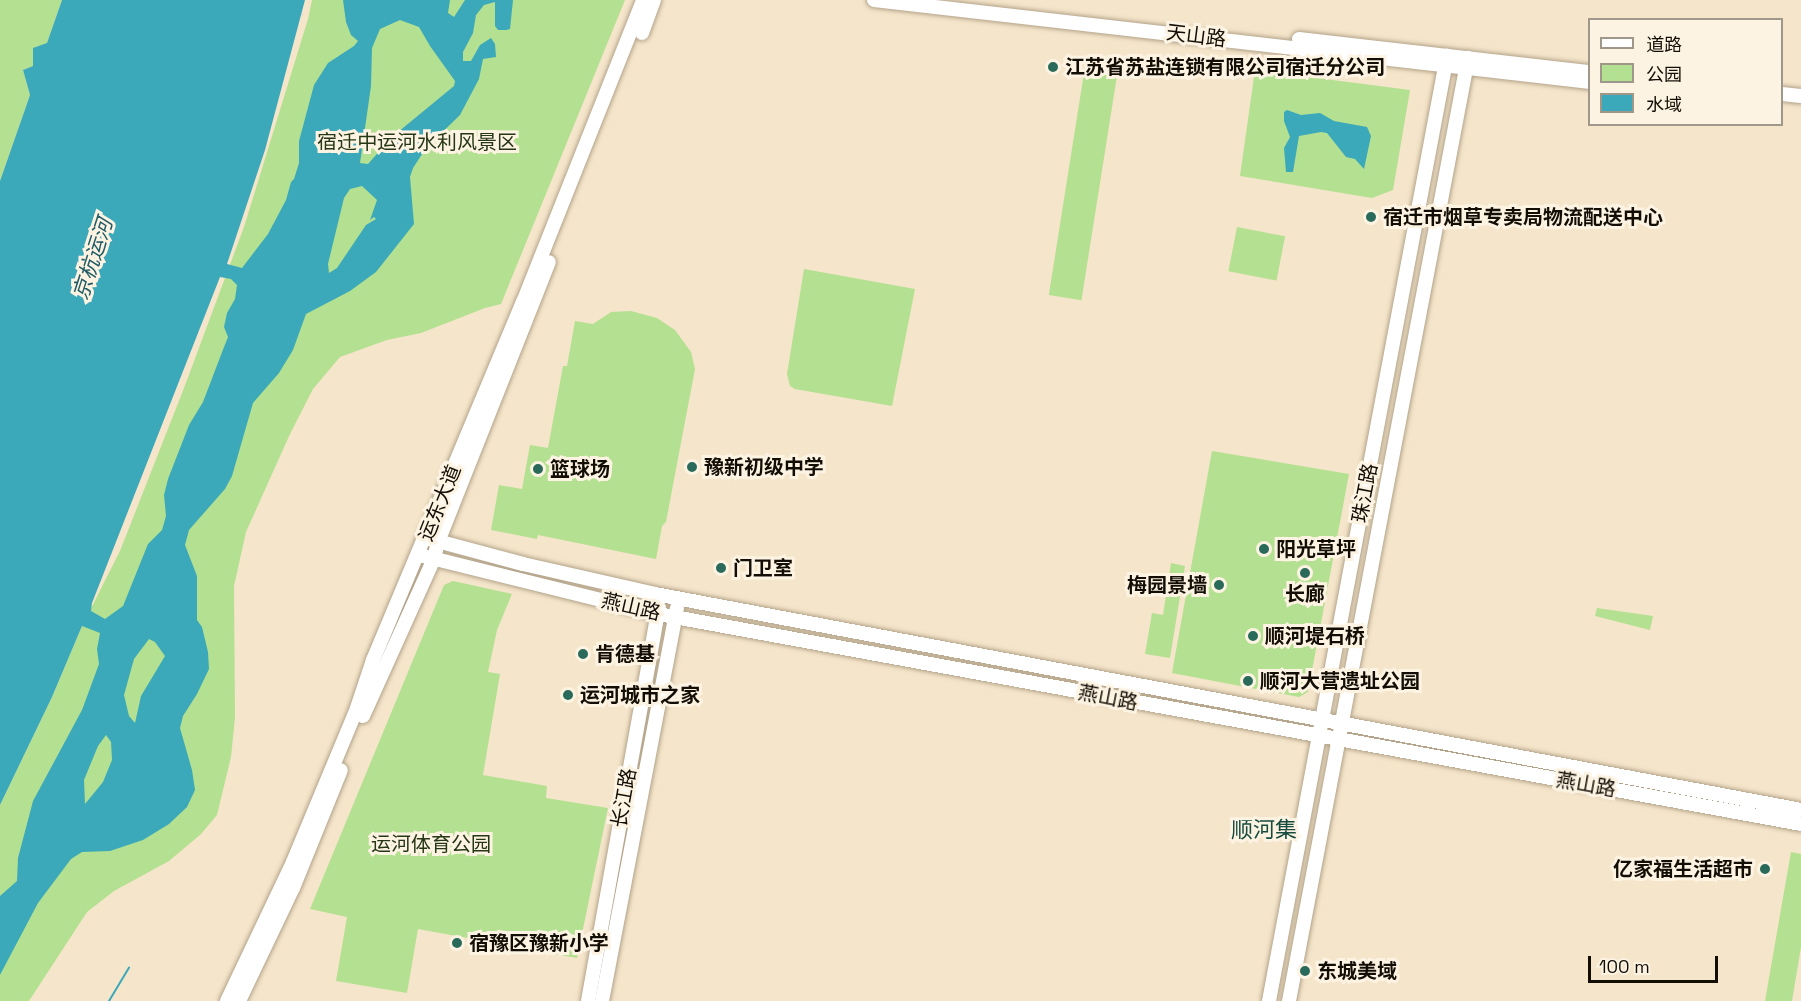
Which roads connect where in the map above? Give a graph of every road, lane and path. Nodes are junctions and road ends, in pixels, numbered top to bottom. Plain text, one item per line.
1 (643, 0) edge
2 (654, 0) edge
3 (874, 0) edge
4 (959, 0) edge
5 (1446, 61) junction
6 (1467, 63) junction
7 (1588, 72) edge
8 (1588, 82) edge
9 (1783, 94) edge
10 (1801, 96) edge
11 (1783, 103) edge
12 (1801, 105) edge
13 (432, 540) junction
14 (419, 555) junction
15 (434, 560) junction
16 (662, 596) junction
17 (679, 599) junction
18 (658, 614) junction
19 (675, 616) junction
20 (1322, 721) junction
21 (1342, 725) junction
22 (1319, 737) junction
23 (1339, 740) junction
24 (1801, 810) edge
25 (1801, 824) edge
26 (227, 1001) edge
27 (239, 1001) edge
28 (588, 1001) edge
29 (602, 1001) edge
30 (1269, 1001) edge
31 (1289, 1001) edge

1 - 13 street, 运东大道
2 - 13 street, 运东大道
3 - 5 street, 天山路
4 - 5 street, 天山路
5 - 6 street, 天山路
5 - 20 street, 珠江路
6 - 7 street, 天山路
6 - 8 street, 天山路
6 - 21 street, 珠江路
9 - 10 street
11 - 12 street
13 - 14 street, 运东大道
13 - 15 street, 运东大道
13 - 16 street, 燕山路
14 - 15 street, 燕山路
14 - 26 street, 运东大道
15 - 18 street, 燕山路
15 - 27 street, 运东大道
16 - 17 street, 燕山路
16 - 18 street, 长江路
17 - 19 street, 长江路
17 - 20 street, 燕山路
18 - 19 street, 燕山路
18 - 28 street, 长江路
19 - 22 street, 燕山路
19 - 29 street, 长江路
20 - 21 street, 燕山路
20 - 22 street, 珠江路
21 - 23 street, 珠江路
21 - 24 street, 燕山路
22 - 23 street, 燕山路
22 - 30 street, 珠江路
23 - 25 street, 燕山路
23 - 31 street, 珠江路

